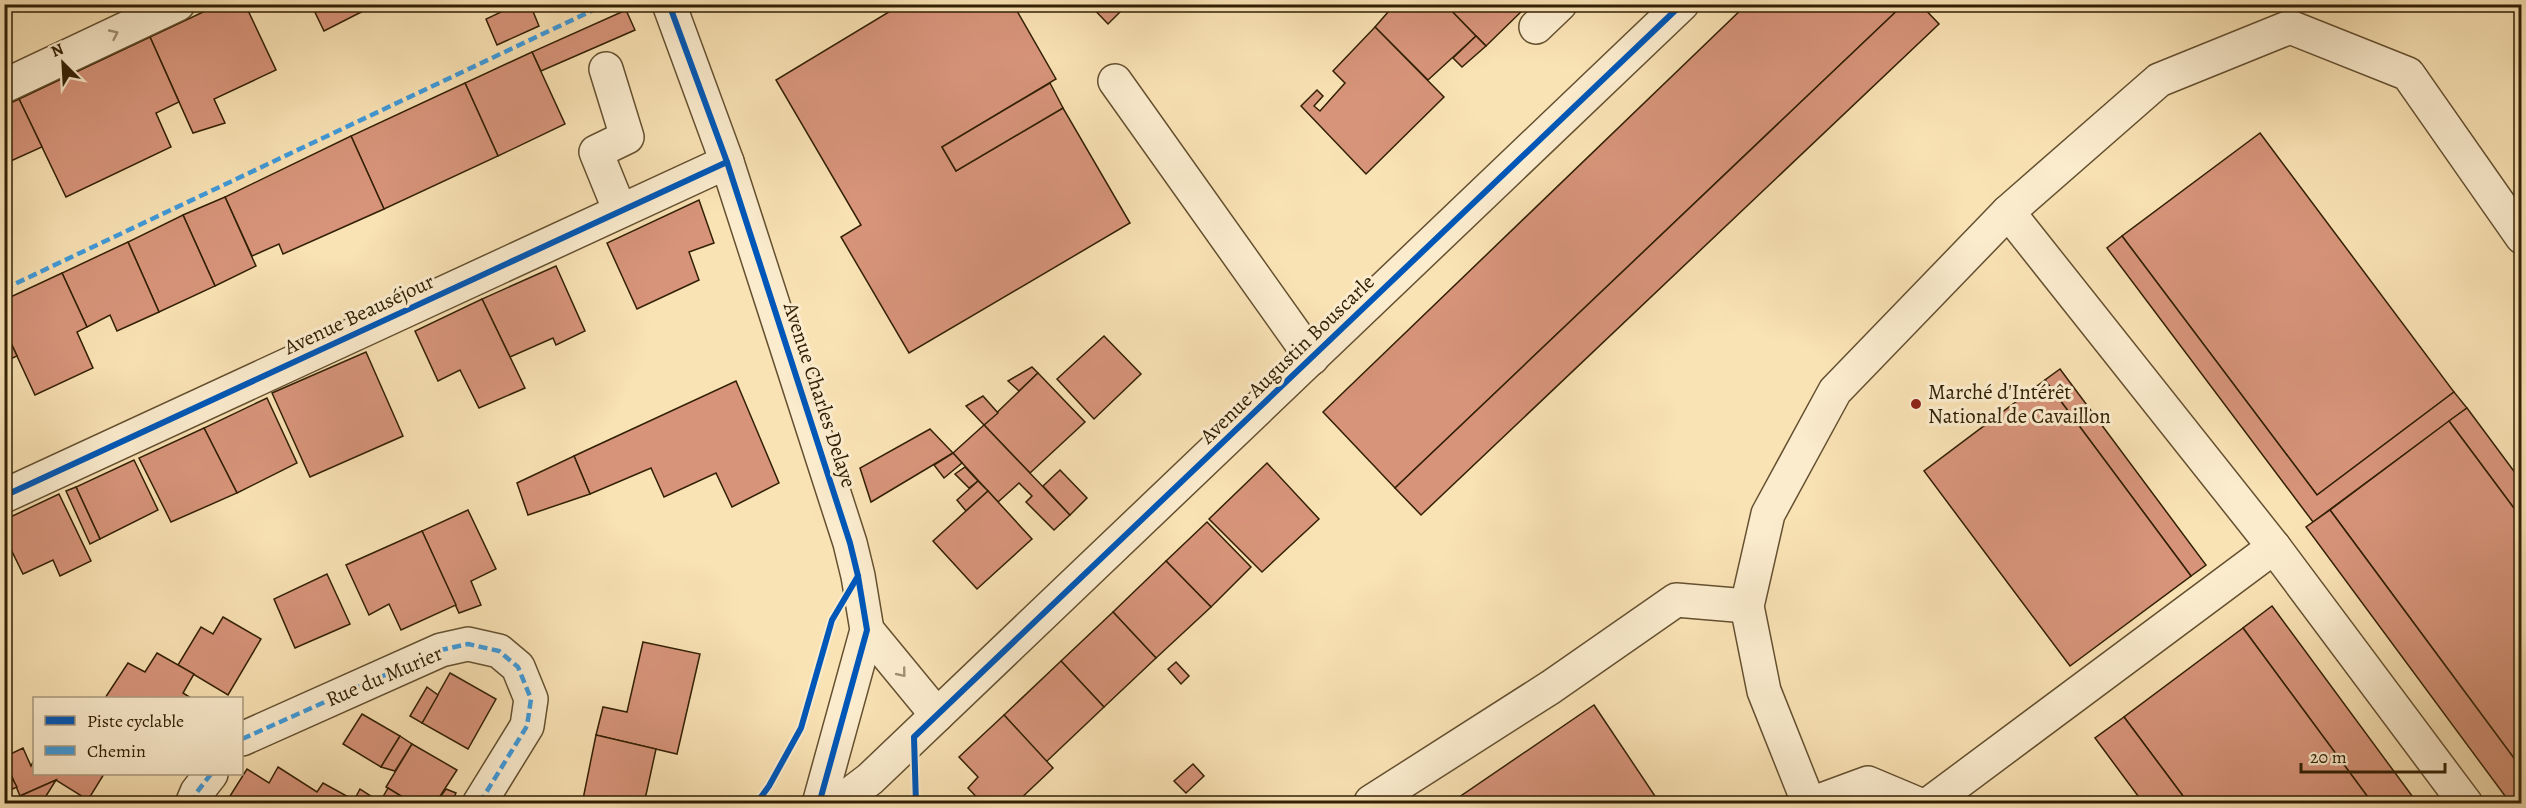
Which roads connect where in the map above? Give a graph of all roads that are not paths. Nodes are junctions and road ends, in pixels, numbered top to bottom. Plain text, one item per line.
1 (178, 4) edge
2 (669, 4) edge
3 (1560, 4) edge
4 (1682, 4) edge
5 (1536, 27) dead end
6 (606, 69) dead end
7 (1114, 81) dead end
8 (4, 86) edge
9 (727, 162) junction
10 (620, 211) junction
11 (2008, 212) junction
12 (2522, 237) edge
13 (1312, 357) junction
14 (4, 496) edge
15 (2274, 547) junction
16 (1747, 606) junction
17 (867, 630) junction
18 (937, 715) junction
19 (243, 739) edge
20 (210, 775) edge
21 (862, 791) edge
22 (1371, 802) edge
23 (192, 804) edge
24 (479, 804) edge
25 (819, 804) edge
26 (837, 804) edge
27 (1810, 804) edge
28 (1918, 804) edge
29 (1929, 804) edge
30 (2466, 804) edge

8 -> 1 street
2 - 9 street, Avenue Charles Delaye
3 - 5 street
4 - 13 street, Avenue Augustin Bouscarle
6 - 10 street
7 - 13 street
9 - 10 street, Avenue Beauséjour
9 - 17 street, Avenue Charles Delaye
10 - 14 street, Avenue Beauséjour
11 - 12 street
11 - 15 street
11 - 16 street
13 - 18 street, Avenue Augustin Bouscarle
15 - 29 street
15 - 30 street
16 - 22 street
16 - 27 street
17 -> 18 street
17 - 25 street, Avenue Charles Delaye
18 - 21 street, Avenue Augustin Bouscarle
19 - 24 street, Rue du Murier
20 - 23 street
21 - 26 street, Avenue Augustin Bouscarle
27 - 28 street

